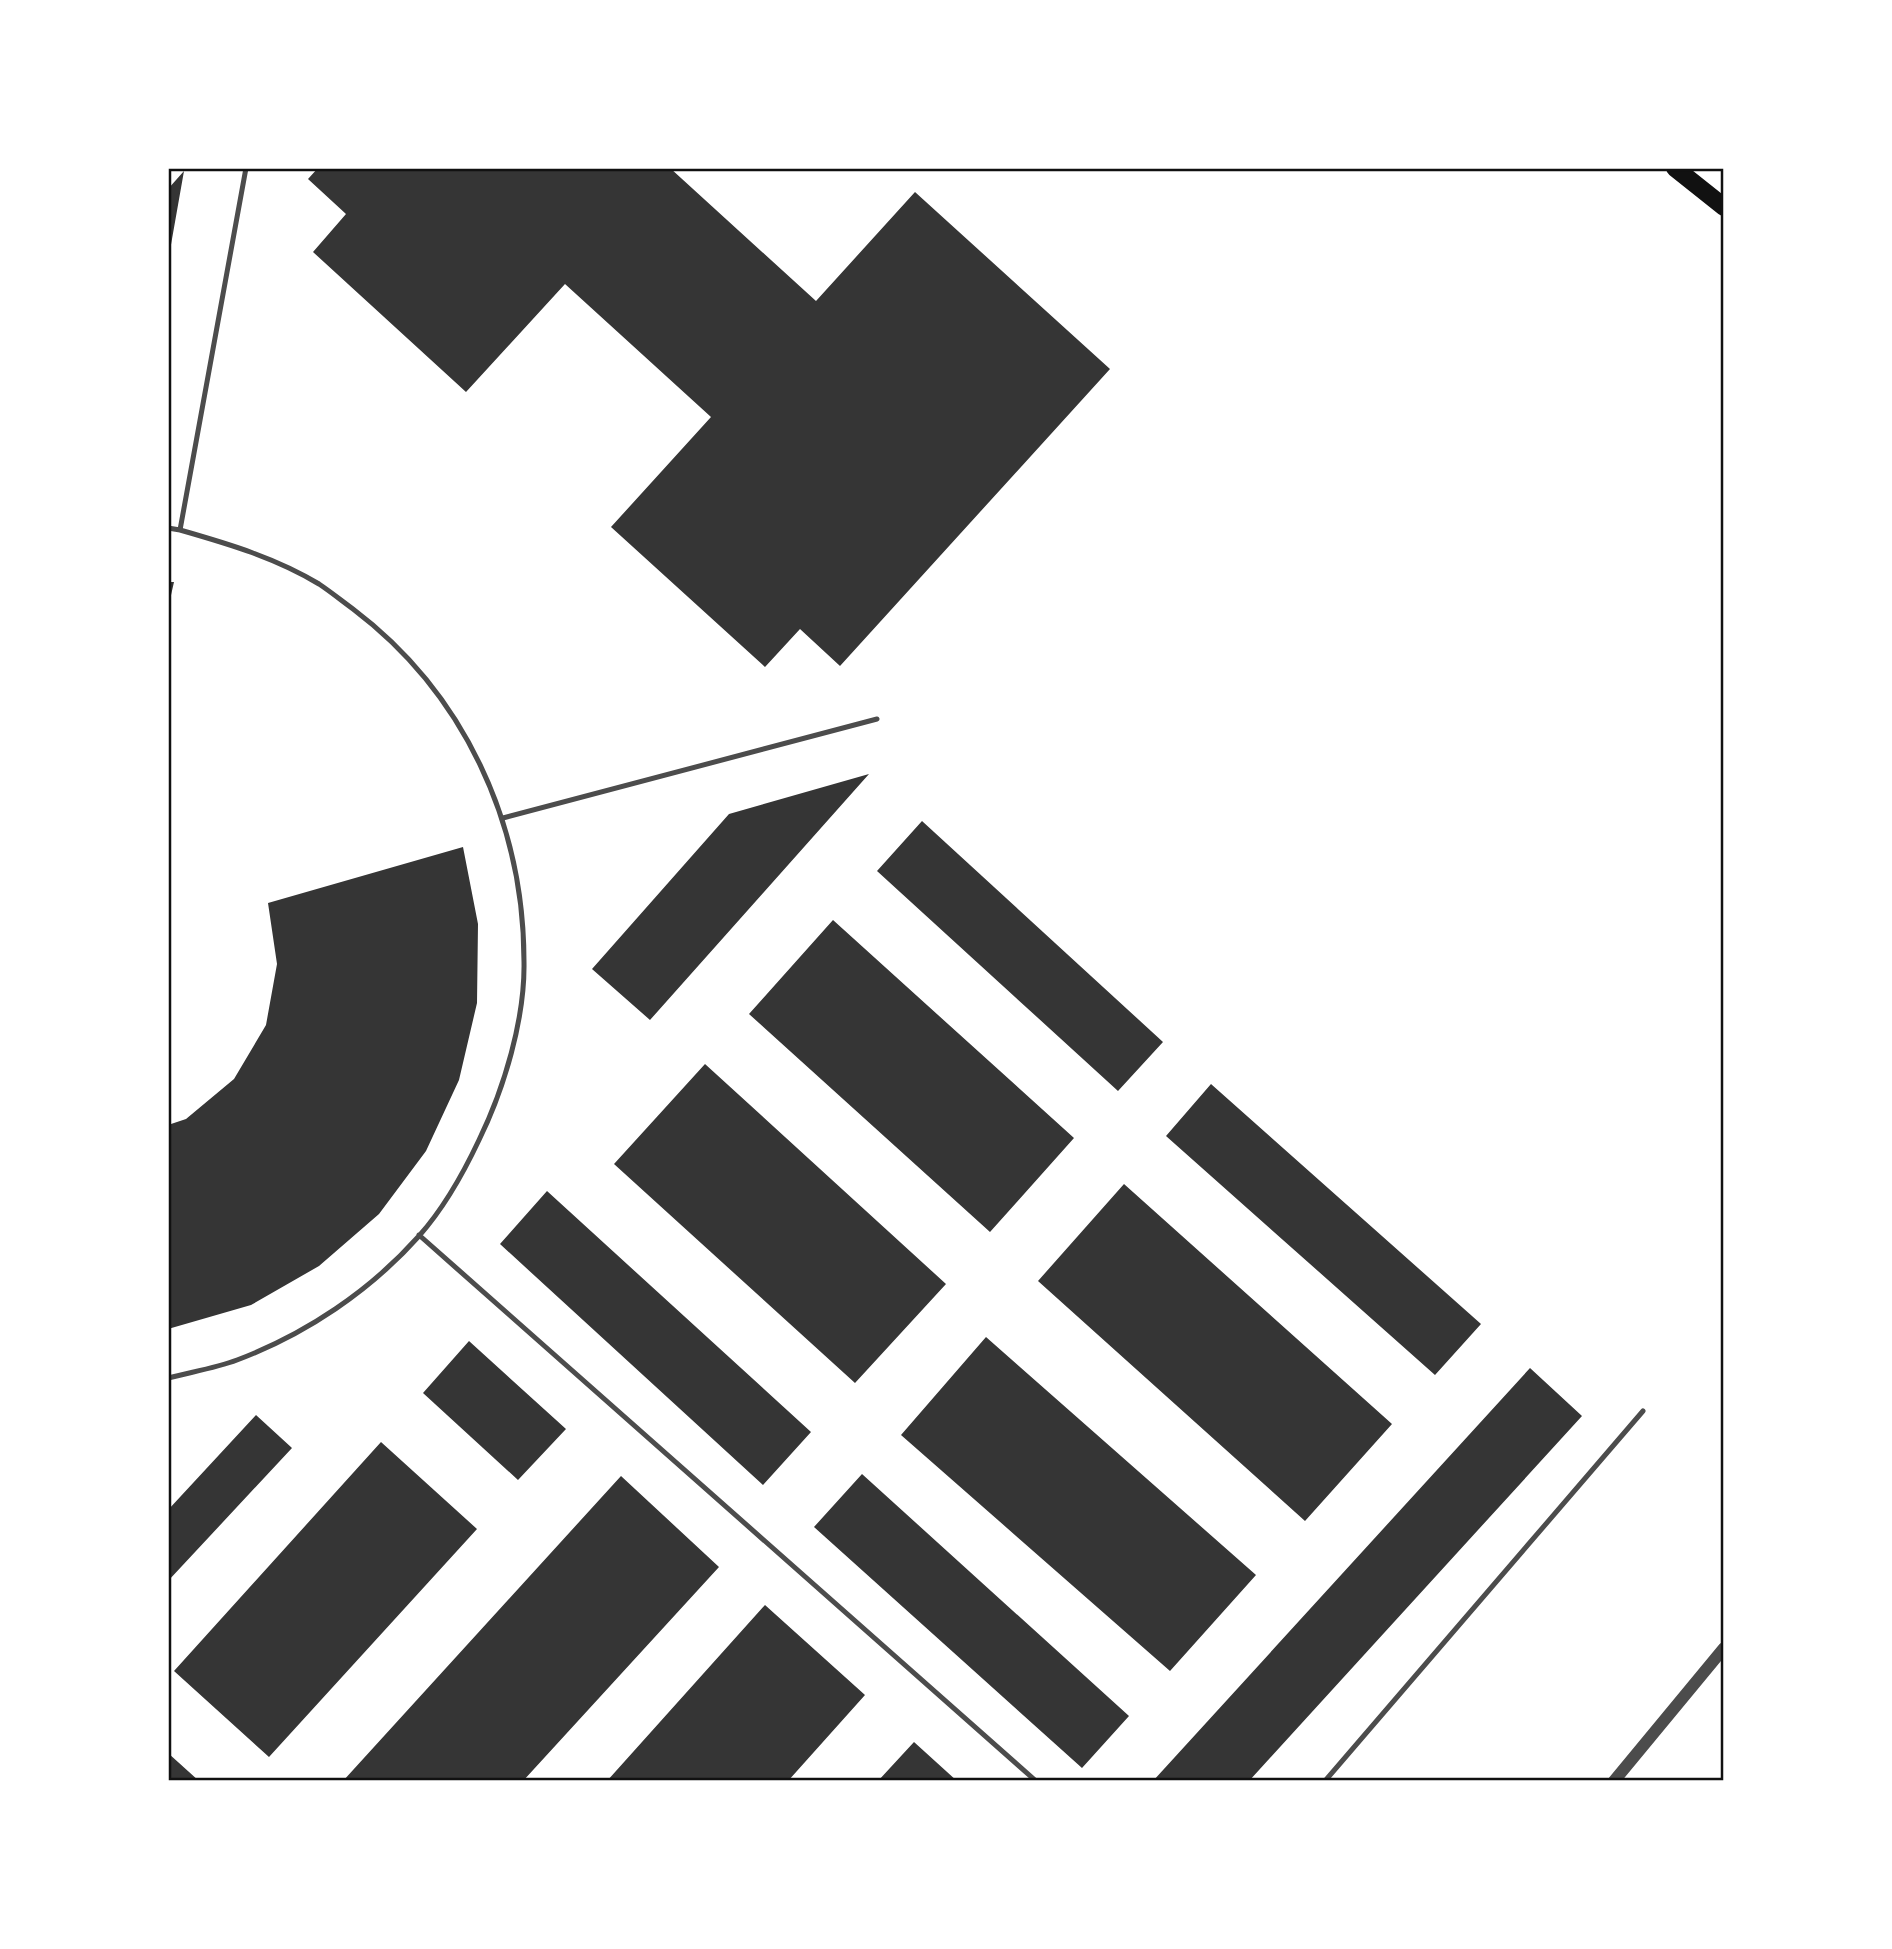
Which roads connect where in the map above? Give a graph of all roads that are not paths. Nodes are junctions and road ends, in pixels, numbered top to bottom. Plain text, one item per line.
1 (246, 168) edge
2 (1675, 168) edge
3 (1724, 207) edge
4 (168, 528) edge
5 (180, 530) junction
6 (877, 719) dead end
7 (503, 818) junction
8 (419, 1235) junction
9 (168, 1378) edge
10 (1643, 1411) dead end
11 (1724, 1648) edge
12 (1036, 1781) edge
13 (1325, 1781) edge
14 (1614, 1781) edge

1 - 5 lane
2 - 3 main road
4 - 5 lane
5 - 7 lane
6 - 7 lane
7 - 8 lane
8 - 9 lane
8 - 12 lane
10 - 13 lane
11 - 14 street

